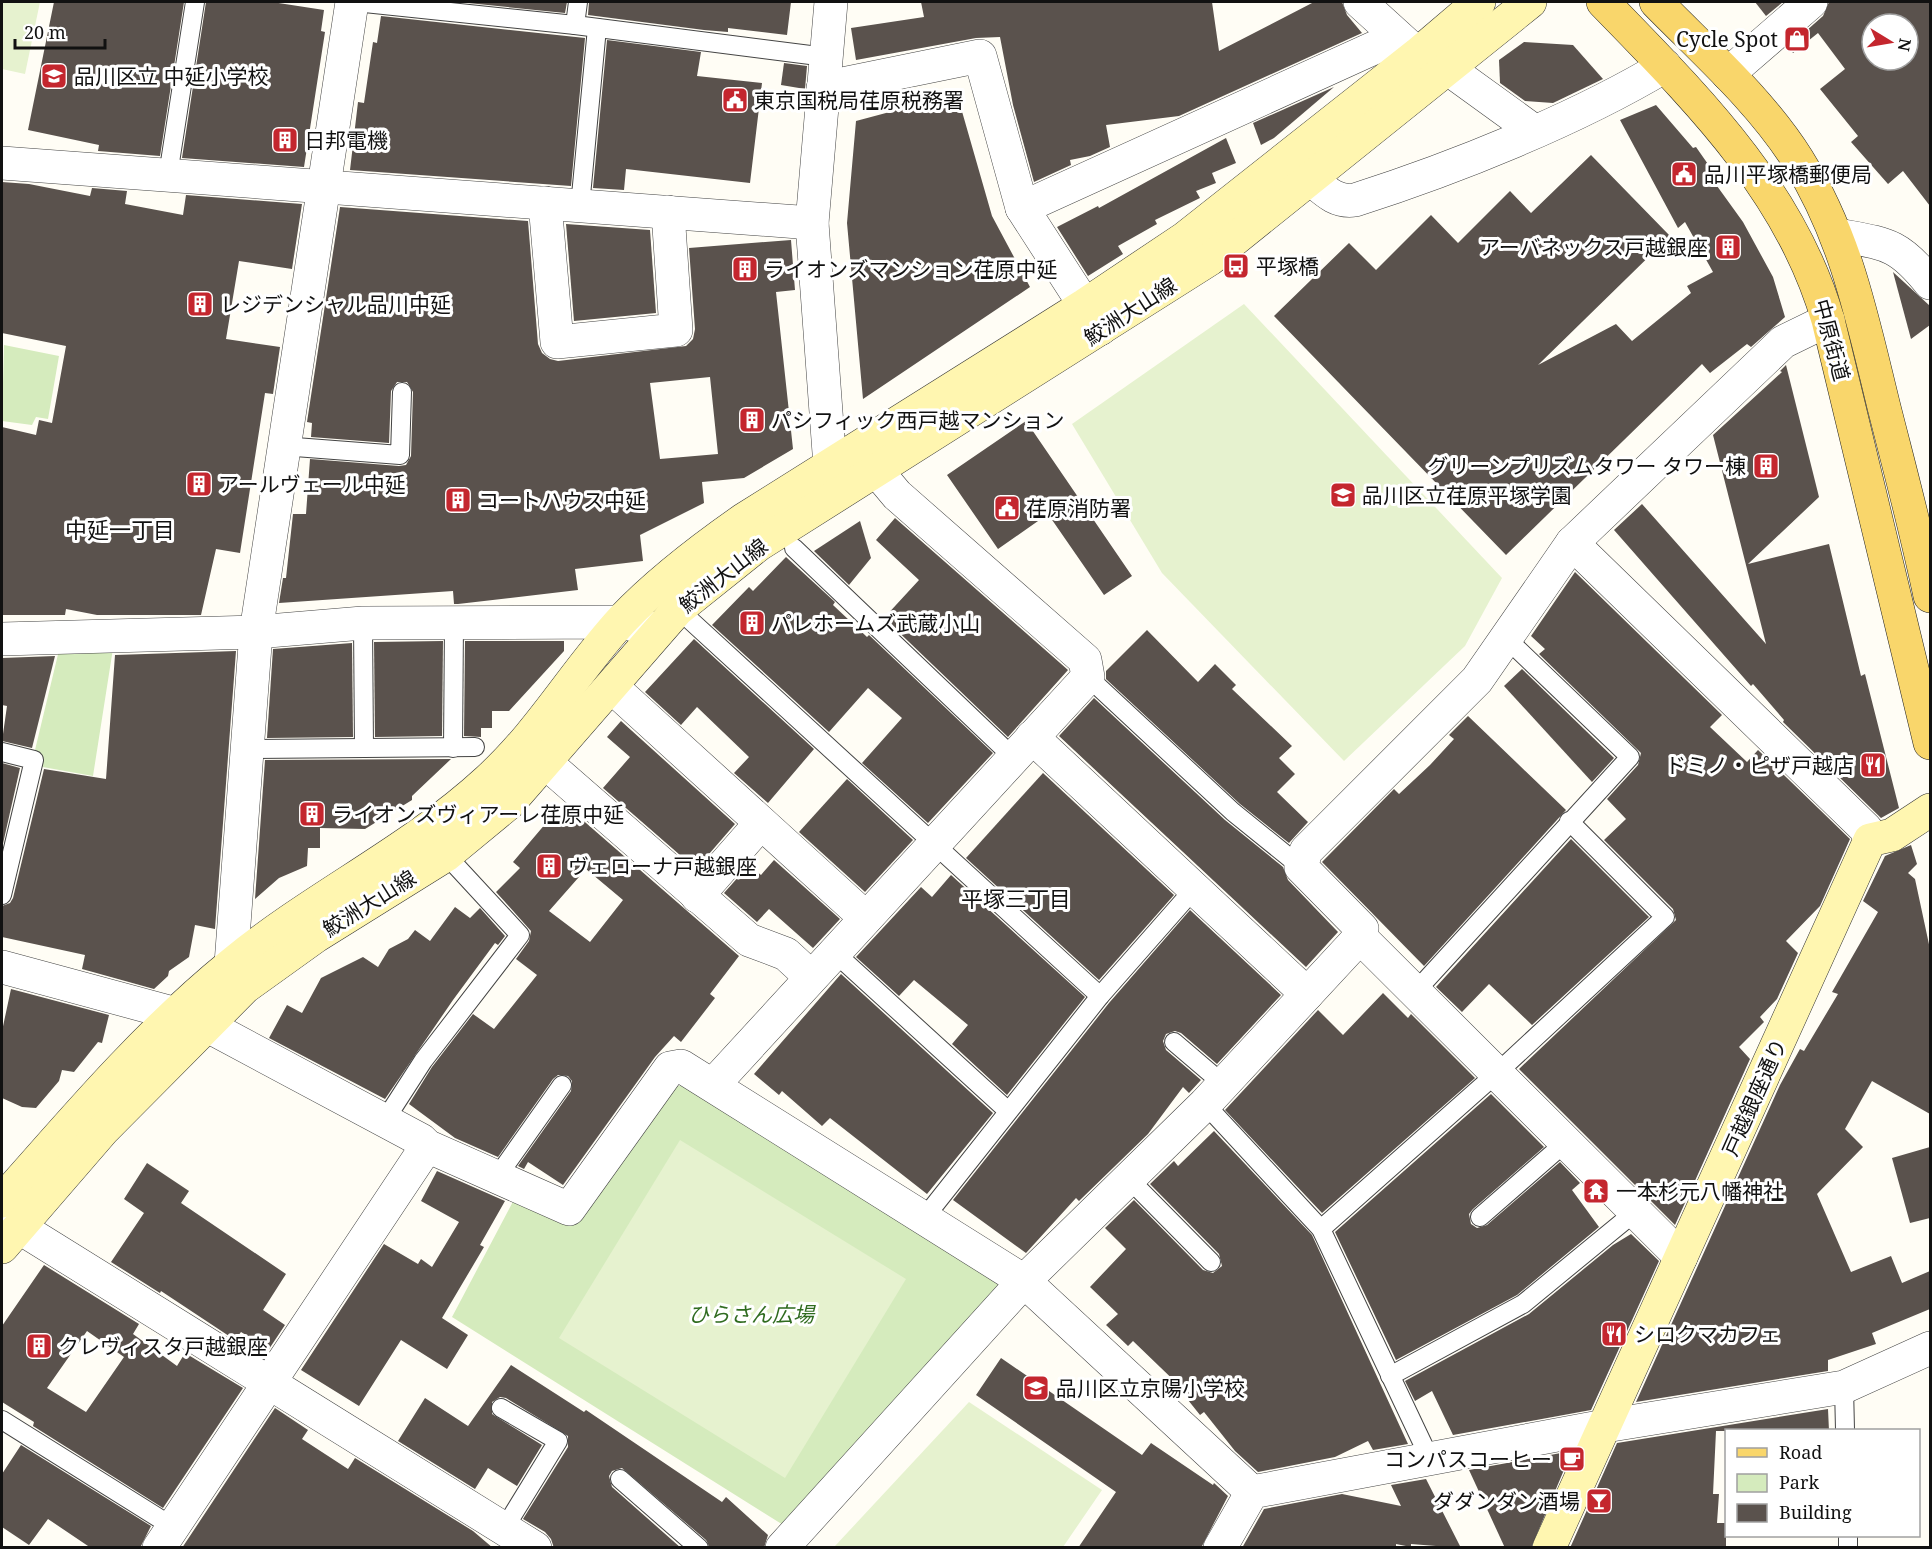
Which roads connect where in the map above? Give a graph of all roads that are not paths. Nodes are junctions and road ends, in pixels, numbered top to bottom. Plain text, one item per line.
1 (195, 2) edge
2 (353, 2) edge
3 (578, 2) edge
4 (831, 2) edge
5 (1360, 2) edge
6 (1479, 2) edge
7 (1530, 2) edge
8 (1604, 2) edge
9 (1656, 2) edge
10 (1811, 2) edge
11 (575, 25) junction
12 (597, 28) junction
13 (1408, 46) junction
14 (1665, 66) junction
15 (1447, 68) junction
16 (825, 72) junction
17 (1728, 74) junction
18 (1534, 131) junction
19 (2, 163) edge
20 (168, 175) junction
21 (1311, 179) junction
22 (322, 187) junction
23 (545, 203) junction
24 (580, 206) junction
25 (1022, 208) junction
26 (668, 212) junction
27 (812, 223) junction
28 (1838, 236) junction
29 (1926, 268) edge
30 (1093, 318) junction
31 (1828, 320) junction
32 (402, 392) dead end
33 (282, 446) junction
34 (876, 470) junction
35 (834, 480) junction
36 (1572, 543) junction
37 (794, 548) dead end
38 (1930, 596) edge
39 (668, 619) junction
40 (620, 622) junction
41 (363, 623) junction
42 (454, 623) junction
43 (256, 632) junction
44 (1506, 638) junction
45 (2, 639) edge
46 (1088, 677) junction
47 (612, 687) junction
48 (1930, 743) edge
49 (475, 747) dead end
50 (364, 748) junction
51 (453, 748) junction
52 (1023, 748) junction
53 (248, 749) junction
54 (2, 752) edge
55 (546, 763) junction
56 (1930, 810) edge
57 (1569, 821) junction
58 (761, 823) junction
59 (1870, 840) junction
60 (934, 844) junction
61 (446, 855) junction
62 (1301, 867) junction
63 (1194, 889) junction
64 (2, 895) edge
65 (697, 896) junction
66 (866, 918) junction
67 (1360, 937) junction
68 (834, 952) junction
69 (231, 964) junction
70 (2, 967) edge
71 (812, 976) junction
72 (1415, 992) junction
73 (1307, 994) junction
74 (1100, 996) junction
75 (176, 1014) junction
76 (206, 1025) junction
77 (1173, 1042) dead end
78 (1497, 1073) junction
79 (562, 1084) dead end
80 (713, 1085) junction
81 (1213, 1094) junction
82 (1008, 1111) junction
83 (385, 1120) junction
84 (1566, 1142) junction
85 (426, 1146) junction
86 (497, 1177) junction
87 (1128, 1178) junction
88 (1635, 1212) junction
89 (925, 1217) junction
90 (1480, 1217) dead end
91 (7, 1224) edge
92 (1321, 1229) junction
93 (1681, 1257) junction
94 (1211, 1262) dead end
95 (1024, 1281) junction
96 (1930, 1348) edge
97 (1390, 1376) junction
98 (268, 1383) junction
99 (1844, 1387) junction
100 (501, 1408) dead end
101 (2, 1420) edge
102 (1605, 1426) junction
103 (1845, 1429) edge
104 (1429, 1457) junction
105 (620, 1479) dead end
106 (1252, 1492) junction
107 (504, 1528) junction
108 (166, 1537) edge
109 (535, 1548) edge
110 (699, 1548) edge
111 (782, 1548) edge
112 (1220, 1548) edge
113 (1549, 1548) edge

1 - 20 lane
2 - 11 lane
2 - 22 street
3 - 11 lane
4 - 16 street
5 - 13 street
6 - 13 main road, 鮫洲大山線
7 - 15 main road, 鮫洲大山線
8 - 14 main road, 中原街道
9 - 17 main road, 中原街道
10 - 17 street
11 - 12 lane
12 - 16 lane
12 - 24 lane
13 - 25 street
13 - 30 main road, 鮫洲大山線
14 - 18 street
14 - 31 main road, 中原街道
15 - 18 street
15 - 21 main road, 鮫洲大山線
16 - 25 street
16 - 27 street
17 - 28 main road, 中原街道
18 - 21 street
19 - 20 street
20 - 22 street
21 - 30 main road, 鮫洲大山線
22 - 23 street
22 - 33 street
23 - 24 street
23 - 26 street
24 - 26 street
25 - 30 street
26 - 27 street
27 - 35 street
28 - 29 street
28 - 38 main road, 中原街道
30 - 34 main road, 鮫洲大山線
30 - 35 main road, 鮫洲大山線
31 - 36 street
31 - 48 main road, 中原街道
32 - 33 lane
33 - 43 street
34 - 35 main road, 鮫洲大山線
34 - 46 street
35 - 39 main road, 鮫洲大山線
35 - 40 main road, 鮫洲大山線
36 - 44 street
36 - 59 street
37 - 52 lane
39 - 40 street
39 - 47 main road, 鮫洲大山線
39 - 60 lane
40 - 42 street
40 - 69 main road, 鮫洲大山線
41 - 42 street
41 - 43 street
41 - 50 lane
42 - 51 lane
43 - 45 street
43 - 53 street
44 - 57 lane
44 - 62 street
46 - 52 street
46 - 62 lane
47 - 55 main road, 鮫洲大山線
47 - 58 street
49 - 51 lane
50 - 51 lane
50 - 53 lane
52 - 60 street
52 - 63 street
53 - 69 street
54 - 64 lane
55 - 61 main road, 鮫洲大山線
55 - 65 street
56 - 59 main road
57 - 72 lane
57 - 78 lane
58 - 65 street
58 - 66 street
59 - 93 main road, 戸越銀座通り
60 - 66 street
60 - 74 lane
61 - 76 main road, 鮫洲大山線
61 - 83 lane
62 - 67 street
63 - 73 street
63 - 74 lane
65 - 71 street
66 - 68 street
67 - 72 street
67 - 73 street
68 - 71 street
68 - 82 lane
69 - 75 main road, 鮫洲大山線
70 - 75 street
71 - 80 street
72 - 78 street
73 - 81 street
74 - 82 lane
75 - 76 street
75 - 91 main road, 鮫洲大山線
76 - 83 street
76 - 91 main road, 鮫洲大山線
77 - 81 lane
78 - 84 street
78 - 92 lane
79 - 86 lane
80 - 86 street
80 - 89 street
81 - 87 street
81 - 92 lane
82 - 89 lane
83 - 85 street
84 - 88 street
84 - 90 lane
85 - 86 street
85 - 98 street
87 - 94 lane
87 - 95 street
88 - 93 street
88 - 97 lane
89 - 95 street
91 - 98 street
92 - 97 lane
93 - 102 main road, 戸越銀座通り
95 - 106 street
95 - 111 street
96 - 99 street
97 - 104 lane
98 - 107 street
98 - 108 street
99 - 102 street
99 - 103 lane
100 - 107 lane
101 - 108 lane
102 - 104 street
102 - 113 main road, 戸越銀座通り
104 - 106 street
105 - 110 lane
106 - 112 street
107 - 109 street

